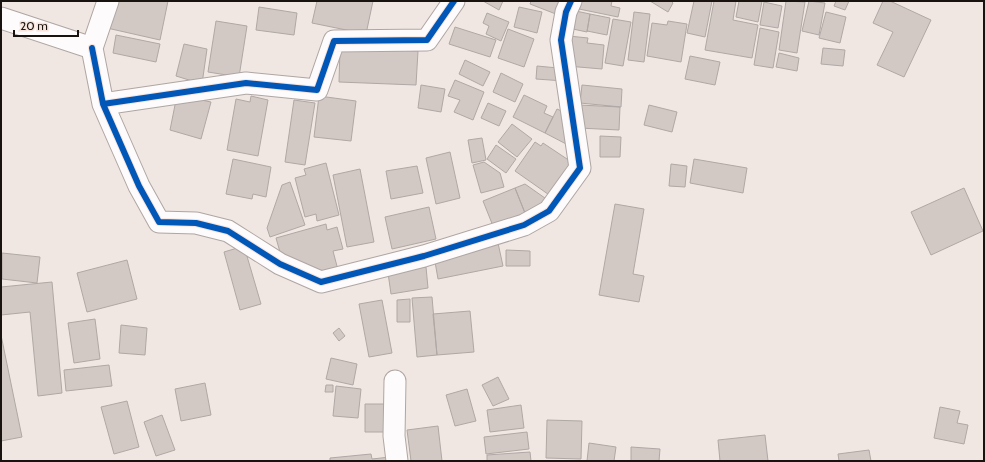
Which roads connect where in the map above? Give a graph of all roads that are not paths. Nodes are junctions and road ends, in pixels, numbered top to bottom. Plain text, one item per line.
1 (108, 1) edge
2 (454, 1) edge
3 (571, 1) edge
4 (1, 18) edge
5 (92, 48) junction
6 (102, 104) junction
7 (395, 381) dead end
8 (397, 461) edge

1 - 5 street
2 - 6 street
3 - 6 street
4 - 5 street
5 - 6 street
7 - 8 street

